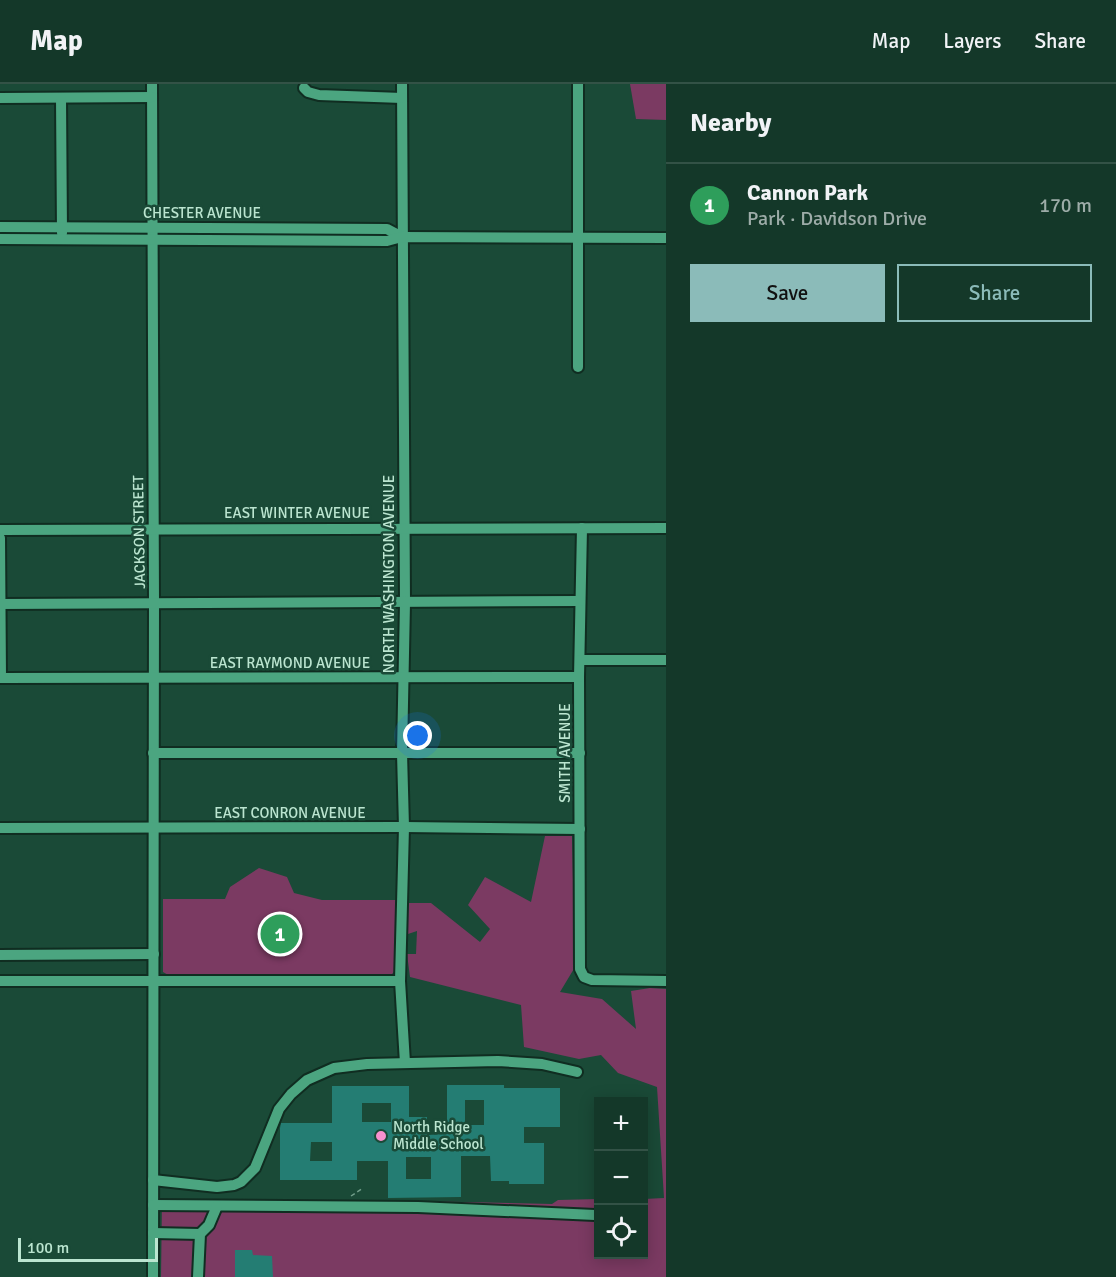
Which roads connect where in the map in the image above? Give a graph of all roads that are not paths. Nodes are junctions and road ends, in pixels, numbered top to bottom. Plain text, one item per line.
1 (152, 84) edge
2 (402, 84) edge
3 (578, 84) edge
4 (304, 88) dead end
5 (152, 97) junction
6 (0, 98) edge
7 (62, 98) junction
8 (402, 98) junction
9 (0, 227) edge
10 (62, 227) junction
11 (154, 228) junction
12 (235, 228) junction
13 (314, 228) junction
14 (402, 237) junction
15 (578, 237) junction
16 (666, 238) edge
17 (0, 239) edge
18 (62, 239) junction
19 (153, 240) junction
20 (236, 240) junction
21 (314, 240) junction
22 (578, 367) dead end
23 (404, 528) junction
24 (582, 528) junction
25 (666, 528) edge
26 (153, 529) junction
27 (0, 530) edge
28 (0, 538) edge
29 (580, 601) junction
30 (154, 602) junction
31 (405, 603) junction
32 (0, 604) edge
33 (580, 660) junction
34 (666, 660) edge
35 (153, 677) junction
36 (579, 677) junction
37 (0, 678) edge
38 (404, 678) junction
39 (153, 753) junction
40 (402, 753) junction
41 (580, 753) junction
42 (404, 827) junction
43 (0, 828) edge
44 (153, 829) junction
45 (580, 829) junction
46 (154, 954) junction
47 (0, 955) edge
48 (153, 980) junction
49 (0, 981) edge
50 (400, 981) junction
51 (666, 981) edge
52 (405, 1063) junction
53 (577, 1072) dead end
54 (153, 1180) junction
55 (153, 1205) junction
56 (218, 1206) junction
57 (594, 1215) edge
58 (153, 1233) junction
59 (200, 1234) junction
60 (153, 1277) edge
61 (198, 1277) edge

1 - 5 street, JACKSON STREET
2 - 8 street, NORTH WASHINGTON AVENUE
3 - 15 street
4 - 8 street
5 - 7 street
5 - 11 street, JACKSON STREET
6 - 7 street
7 - 10 street
8 - 14 street, NORTH WASHINGTON AVENUE
9 - 10 street, CHESTER AVENUE
10 - 11 street, CHESTER AVENUE
10 - 18 street
11 - 12 street, CHESTER AVENUE
11 - 19 street, JACKSON STREET
12 - 13 street, CHESTER AVENUE
12 - 20 street
13 - 14 street, CHESTER AVENUE
13 - 21 street
14 - 15 street, CHESTER AVENUE
14 - 21 street, CHESTER AVENUE
14 - 23 street, NORTH WASHINGTON AVENUE
15 - 16 street, CHESTER AVENUE
15 - 22 street
17 - 18 street, CHESTER AVENUE
18 - 19 street, CHESTER AVENUE
19 - 20 street, CHESTER AVENUE
19 - 26 street, JACKSON STREET
20 - 21 street, CHESTER AVENUE
23 - 24 street, EAST WINTER AVENUE
23 - 26 street, EAST WINTER AVENUE
23 - 31 street, NORTH WASHINGTON AVENUE
24 - 25 street, EAST WINTER AVENUE
24 - 29 street, SMITH AVENUE
26 - 27 street, EAST WINTER AVENUE
26 - 30 street, JACKSON STREET
28 - 32 street
29 - 31 street
29 - 33 street, SMITH AVENUE
30 - 31 street
30 - 32 street
30 - 35 street, JACKSON STREET
31 - 38 street, NORTH WASHINGTON AVENUE
32 - 37 street
33 - 34 street
33 - 36 street, SMITH AVENUE
35 - 37 street, EAST RAYMOND AVENUE
35 - 38 street, EAST RAYMOND AVENUE
35 - 39 street, JACKSON STREET
36 - 38 street, EAST RAYMOND AVENUE
36 - 41 street, SMITH AVENUE
38 - 40 street, NORTH WASHINGTON AVENUE
39 - 40 street
39 - 44 street, JACKSON STREET
40 - 41 street
40 - 42 street, NORTH WASHINGTON AVENUE
41 - 45 street, SMITH AVENUE
42 - 44 street, EAST CONRON AVENUE
42 - 45 street, EAST CONRON AVENUE
42 - 50 street, NORTH WASHINGTON AVENUE
43 - 44 street, EAST CONRON AVENUE
44 - 46 street, JACKSON STREET
45 - 51 street, SMITH AVENUE
46 - 47 street
46 - 48 street, JACKSON STREET
48 - 49 street
48 - 50 street
48 - 54 street, JACKSON STREET
50 - 52 street, NORTH WASHINGTON AVENUE
52 - 53 street
52 - 54 street
54 - 55 street, JACKSON STREET
55 - 56 street
55 - 58 street, JACKSON STREET
56 - 57 street
56 - 59 street
58 - 59 street
58 - 60 street, JACKSON STREET
59 - 61 street

